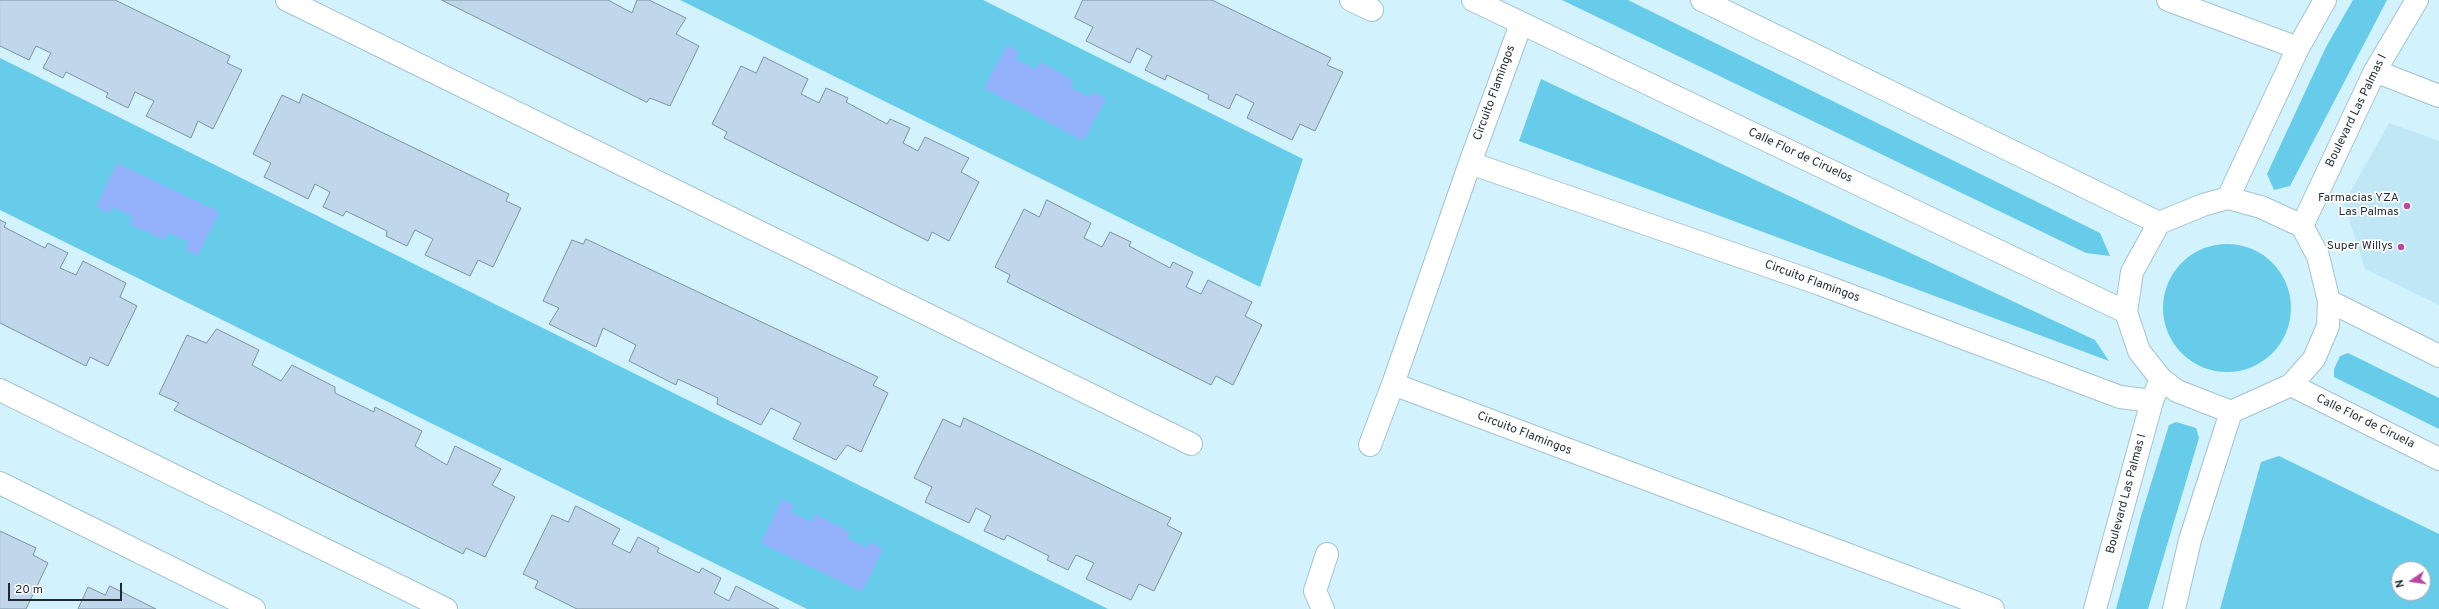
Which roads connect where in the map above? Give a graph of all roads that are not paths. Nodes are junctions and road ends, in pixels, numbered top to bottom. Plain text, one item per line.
1 (287, 0) edge
2 (1351, 0) edge
3 (1473, 0) edge
4 (1702, 0) edge
5 (2168, 0) edge
6 (2325, 0) edge
7 (2417, 0) edge
8 (1372, 10) dead end
9 (1521, 24) junction
10 (2298, 48) junction
11 (2375, 71) junction
12 (2439, 96) edge
13 (1470, 163) junction
14 (2228, 198) junction
15 (2159, 223) junction
16 (2302, 226) junction
17 (2329, 301) junction
18 (2126, 312) junction
19 (2439, 356) edge
20 (2161, 379) junction
21 (1393, 384) junction
22 (2291, 385) junction
23 (0, 390) edge
24 (2152, 401) junction
25 (2231, 412) junction
26 (1191, 444) dead end
27 (1370, 445) dead end
28 (2439, 459) edge
29 (0, 483) edge
30 (1327, 554) dead end
31 (254, 609) edge
32 (446, 609) edge
33 (1323, 609) edge
34 (1993, 609) edge
35 (2095, 609) edge
36 (2174, 609) edge

1 - 26 street
2 - 8 street
3 - 9 street, Calle Flor de Ciruelos
4 - 15 street
5 - 10 street
6 - 10 street
7 - 11 street, Boulevard Las Palmas I
9 - 13 street, Circuito Flamingos
9 - 18 street, Calle Flor de Ciruelos
10 - 14 street
11 - 12 street
11 - 16 street, Boulevard Las Palmas I
13 - 21 street, Circuito Flamingos
13 - 24 street, Circuito Flamingos
14 - 15 street
14 - 16 street
15 - 18 street
16 - 17 street
17 - 19 street
17 - 22 street
18 - 20 street
20 - 24 street, Boulevard Las Palmas I
20 - 25 street
21 - 27 street, Circuito Flamingos
21 - 34 street, Circuito Flamingos
22 - 25 street
22 - 28 street, Calle Flor de Ciruela
23 - 32 street
24 - 35 street, Boulevard Las Palmas I
25 - 36 street
29 - 31 street
30 - 33 street

